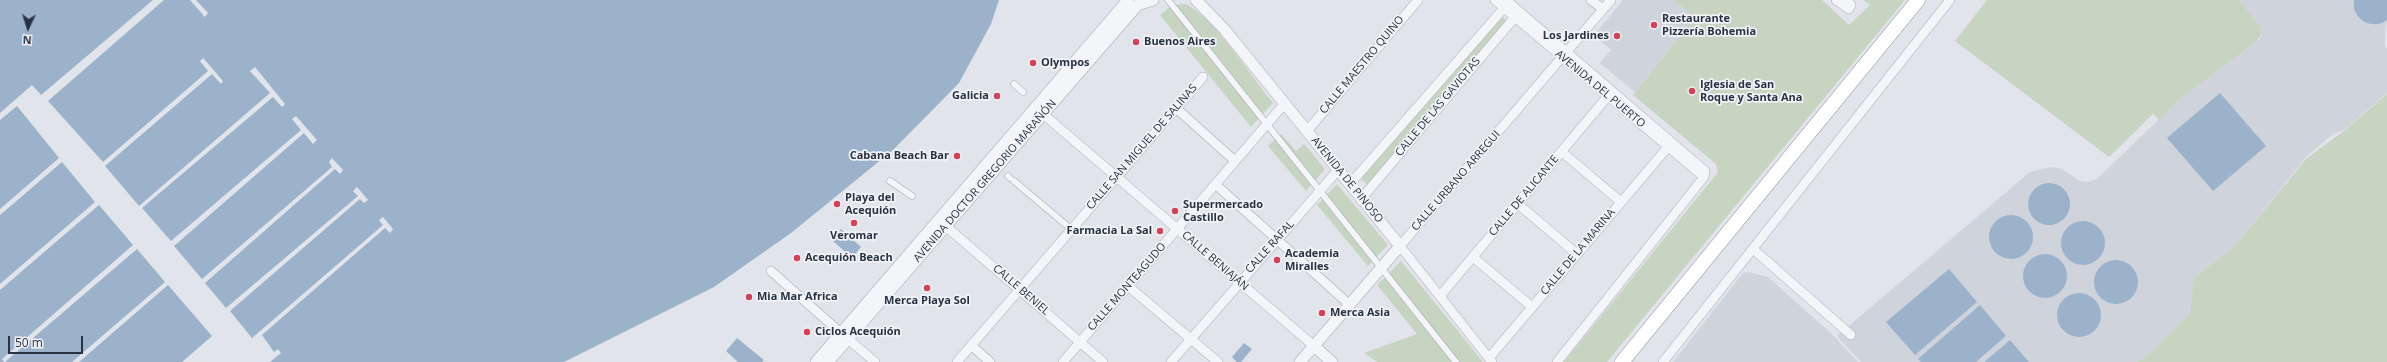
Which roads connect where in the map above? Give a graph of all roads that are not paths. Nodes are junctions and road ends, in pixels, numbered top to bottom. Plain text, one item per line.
1 (1153, 0) edge
2 (1168, 0) edge
3 (1418, 0) edge
4 (1495, 0) edge
5 (1591, 0) edge
6 (1611, 0) edge
7 (1836, 0) edge
8 (1846, 0) edge
9 (1918, 0) edge
10 (1950, 0) edge
11 (1195, 1) edge
12 (1136, 2) edge
13 (1505, 4) edge
14 (1603, 9) junction
15 (1515, 17) junction
16 (1564, 54) junction
17 (1203, 77) dead end
18 (1014, 84) dead end
19 (1023, 92) dead end
20 (1608, 96) junction
21 (1285, 103) junction
22 (1176, 108) junction
23 (1043, 114) junction
24 (1266, 125) junction
25 (1307, 131) junction
26 (1668, 147) junction
27 (1562, 152) junction
28 (1235, 161) junction
29 (1339, 169) junction
30 (1116, 176) junction
31 (1704, 177) junction
32 (1011, 178) dead end
33 (890, 181) dead end
34 (1216, 184) junction
35 (1350, 184) junction
36 (1319, 191) junction
37 (912, 196) dead end
38 (1362, 198) junction
39 (1621, 202) junction
40 (1518, 204) junction
41 (942, 223) junction
42 (1177, 229) junction
43 (1071, 230) junction
44 (1277, 239) junction
45 (1400, 246) junction
46 (1753, 249) junction
47 (1577, 254) junction
48 (1473, 257) junction
49 (1381, 268) junction
50 (771, 271) dead end
51 (1239, 282) junction
52 (1128, 286) junction
53 (1020, 289) junction
54 (1440, 296) junction
55 (1350, 305) junction
56 (1532, 307) junction
57 (1657, 320) junction
58 (845, 336) junction
59 (1851, 336) dead end
60 (1191, 339) junction
61 (1080, 342) junction
62 (971, 345) junction
63 (1314, 346) junction
64 (1490, 360) edge
65 (816, 362) edge
66 (828, 362) edge
67 (874, 362) edge
68 (957, 362) edge
69 (990, 362) edge
70 (1063, 362) edge
71 (1103, 362) edge
72 (1171, 362) edge
73 (1218, 362) edge
74 (1300, 362) edge
75 (1332, 362) edge
76 (1456, 362) edge
77 (1557, 362) edge
78 (1622, 362) edge
79 (1629, 362) edge
80 (1663, 362) edge

1 - 12 street
2 - 24 street
3 - 25 street, CALLE MAESTRO QUINO
4 - 13 street, AVENIDA DEL PUERTO
5 - 14 street
6 - 14 street, CALLE URBANO ARREGUI
7 - 8 street
9 - 57 highway
10 - 46 street
11 - 21 street, AVENIDA DE PINOSO
12 - 23 street, AVENIDA DOCTOR GREGORIO MARAÑÓN
12 - 41 street, AVENIDA DOCTOR GREGORIO MARAÑÓN
13 - 15 street, AVENIDA DEL PUERTO
13 - 16 street, AVENIDA DEL PUERTO
13 - 35 street, CALLE DE LAS GAVIOTAS
14 - 16 street, CALLE URBANO ARREGUI
15 - 16 street, AVENIDA DEL PUERTO
15 - 38 street, CALLE DE LAS GAVIOTAS
16 - 20 street, AVENIDA DEL PUERTO
16 - 31 street, AVENIDA DEL PUERTO
16 - 45 street, CALLE URBANO ARREGUI
17 - 22 street, CALLE SAN MIGUEL DE SALINAS
18 - 19 street
20 - 26 street, AVENIDA DEL PUERTO
20 - 27 street, CALLE DE ALICANTE
21 - 24 street, CALLE MONTEAGUDO
21 - 25 street, AVENIDA DE PINOSO
22 - 28 street
22 - 30 street, CALLE SAN MIGUEL DE SALINAS
23 - 30 street, CALLE BENIAJÁN
23 - 41 street, AVENIDA DOCTOR GREGORIO MARAÑÓN
24 - 28 street, CALLE MONTEAGUDO
24 - 36 street
25 - 29 street, AVENIDA DE PINOSO
26 - 31 street, AVENIDA DEL PUERTO
26 - 39 street, CALLE DE LA MARINA
27 - 39 street
27 - 40 street, CALLE DE ALICANTE
28 - 34 street, CALLE MONTEAGUDO
29 - 35 street, AVENIDA DE PINOSO
29 - 36 street, CALLE RAFAL
30 - 42 street, CALLE BENIAJÁN
30 - 43 street, CALLE SAN MIGUEL DE SALINAS
31 - 77 street
32 - 43 street
33 - 37 street
34 - 42 street, CALLE MONTEAGUDO
34 - 44 street
35 - 38 street, AVENIDA DE PINOSO
36 - 44 street, CALLE RAFAL
36 - 49 street
38 - 45 street, AVENIDA DE PINOSO
39 - 47 street, CALLE DE LA MARINA
40 - 47 street
40 - 48 street, CALLE DE ALICANTE
41 - 53 street, CALLE BENIEL
41 - 58 street, AVENIDA DOCTOR GREGORIO MARAÑÓN
42 - 51 street, CALLE BENIAJÁN
42 - 52 street, CALLE MONTEAGUDO
43 - 53 street, CALLE SAN MIGUEL DE SALINAS
44 - 51 street, CALLE RAFAL
44 - 55 street
45 - 49 street, CALLE URBANO ARREGUI
45 - 54 street, AVENIDA DE PINOSO
46 - 59 street
46 - 80 street
47 - 56 street, CALLE DE LA MARINA
48 - 54 street, CALLE DE ALICANTE
48 - 56 street
49 - 55 street, CALLE URBANO ARREGUI
49 - 76 street
50 - 58 street
51 - 60 street, CALLE RAFAL
51 - 63 street, CALLE BENIAJÁN
52 - 60 street
52 - 61 street, CALLE MONTEAGUDO
53 - 61 street, CALLE BENIEL
53 - 62 street, CALLE SAN MIGUEL DE SALINAS
54 - 64 street, AVENIDA DE PINOSO
55 - 63 street, CALLE URBANO ARREGUI
56 - 64 street, CALLE DE LA MARINA
57 - 78 highway
57 - 79 highway
58 - 65 street, AVENIDA DOCTOR GREGORIO MARAÑÓN
58 - 66 street, AVENIDA DOCTOR GREGORIO MARAÑÓN
58 - 67 street
60 - 72 street, CALLE RAFAL
60 - 73 street
61 - 70 street, CALLE MONTEAGUDO
61 - 71 street, CALLE BENIEL
62 - 68 street, CALLE SAN MIGUEL DE SALINAS
62 - 69 street
63 - 74 street, CALLE URBANO ARREGUI
63 - 75 street, CALLE BENIAJÁN

